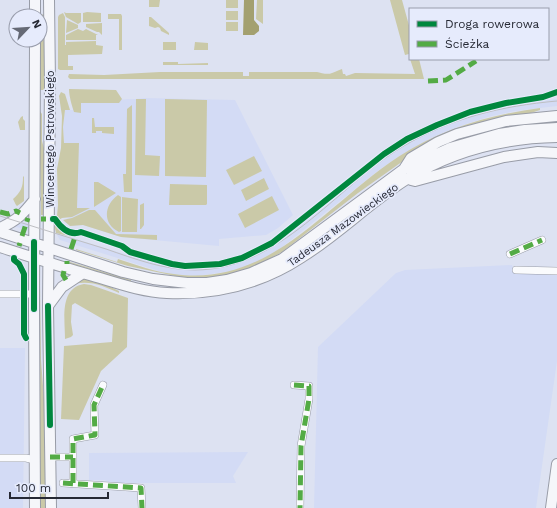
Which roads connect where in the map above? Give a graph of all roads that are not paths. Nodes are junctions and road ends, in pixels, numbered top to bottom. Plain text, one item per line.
1 (49, 5) edge
2 (35, 8) edge
3 (35, 48) edge
4 (557, 116) edge
5 (557, 128) edge
6 (557, 137) edge
7 (557, 153) edge
8 (405, 174) junction
9 (35, 199) junction
10 (0, 228) edge
11 (0, 232) edge
12 (542, 240) dead end
13 (34, 242) junction
14 (0, 247) edge
15 (48, 247) junction
16 (510, 254) dead end
17 (34, 258) junction
18 (48, 263) junction
19 (516, 270) dead end
20 (557, 271) edge
21 (83, 273) junction
22 (0, 294) edge
23 (34, 294) junction
24 (48, 306) junction
25 (103, 385) dead end
26 (294, 385) dead end
27 (50, 457) junction
28 (73, 457) junction
29 (0, 458) edge
30 (35, 460) junction
31 (557, 464) edge
32 (63, 483) dead end
33 (73, 483) junction
34 (35, 508) edge
35 (51, 508) edge
36 (142, 508) edge
37 (300, 508) edge
38 (551, 508) edge

1 - 2 street, Wincentego Pstrowskiego
1 - 15 street, Wincentego Pstrowskiego
3 - 9 street, Wincentego Pstrowskiego
4 - 8 street
5 - 8 street, Tadeusza Mazowieckiego
6 - 8 street, Tadeusza Mazowieckiego
7 - 8 street
8 - 15 street, Tadeusza Mazowieckiego
8 - 21 street, Tadeusza Mazowieckiego
9 - 10 street
9 - 13 street, Wincentego Pstrowskiego
11 - 13 street, Tadeusza Mazowieckiego
12 - 16 street
13 - 15 street, Tadeusza Mazowieckiego
13 - 17 street, Wincentego Pstrowskiego
14 - 17 street, Tadeusza Mazowieckiego
15 - 18 street, Wincentego Pstrowskiego
17 - 18 street, Tadeusza Mazowieckiego
17 - 23 street
18 - 21 street, Tadeusza Mazowieckiego
18 - 24 street, Wincentego Pstrowskiego
19 - 20 street
21 - 24 street
22 - 23 street
23 - 30 street
24 - 27 street, Wincentego Pstrowskiego
25 - 28 street
26 - 37 street
27 - 28 street
27 - 35 street, Wincentego Pstrowskiego
28 - 33 street
29 - 30 street
30 - 34 street
31 - 38 street
32 - 33 street
33 - 36 street

